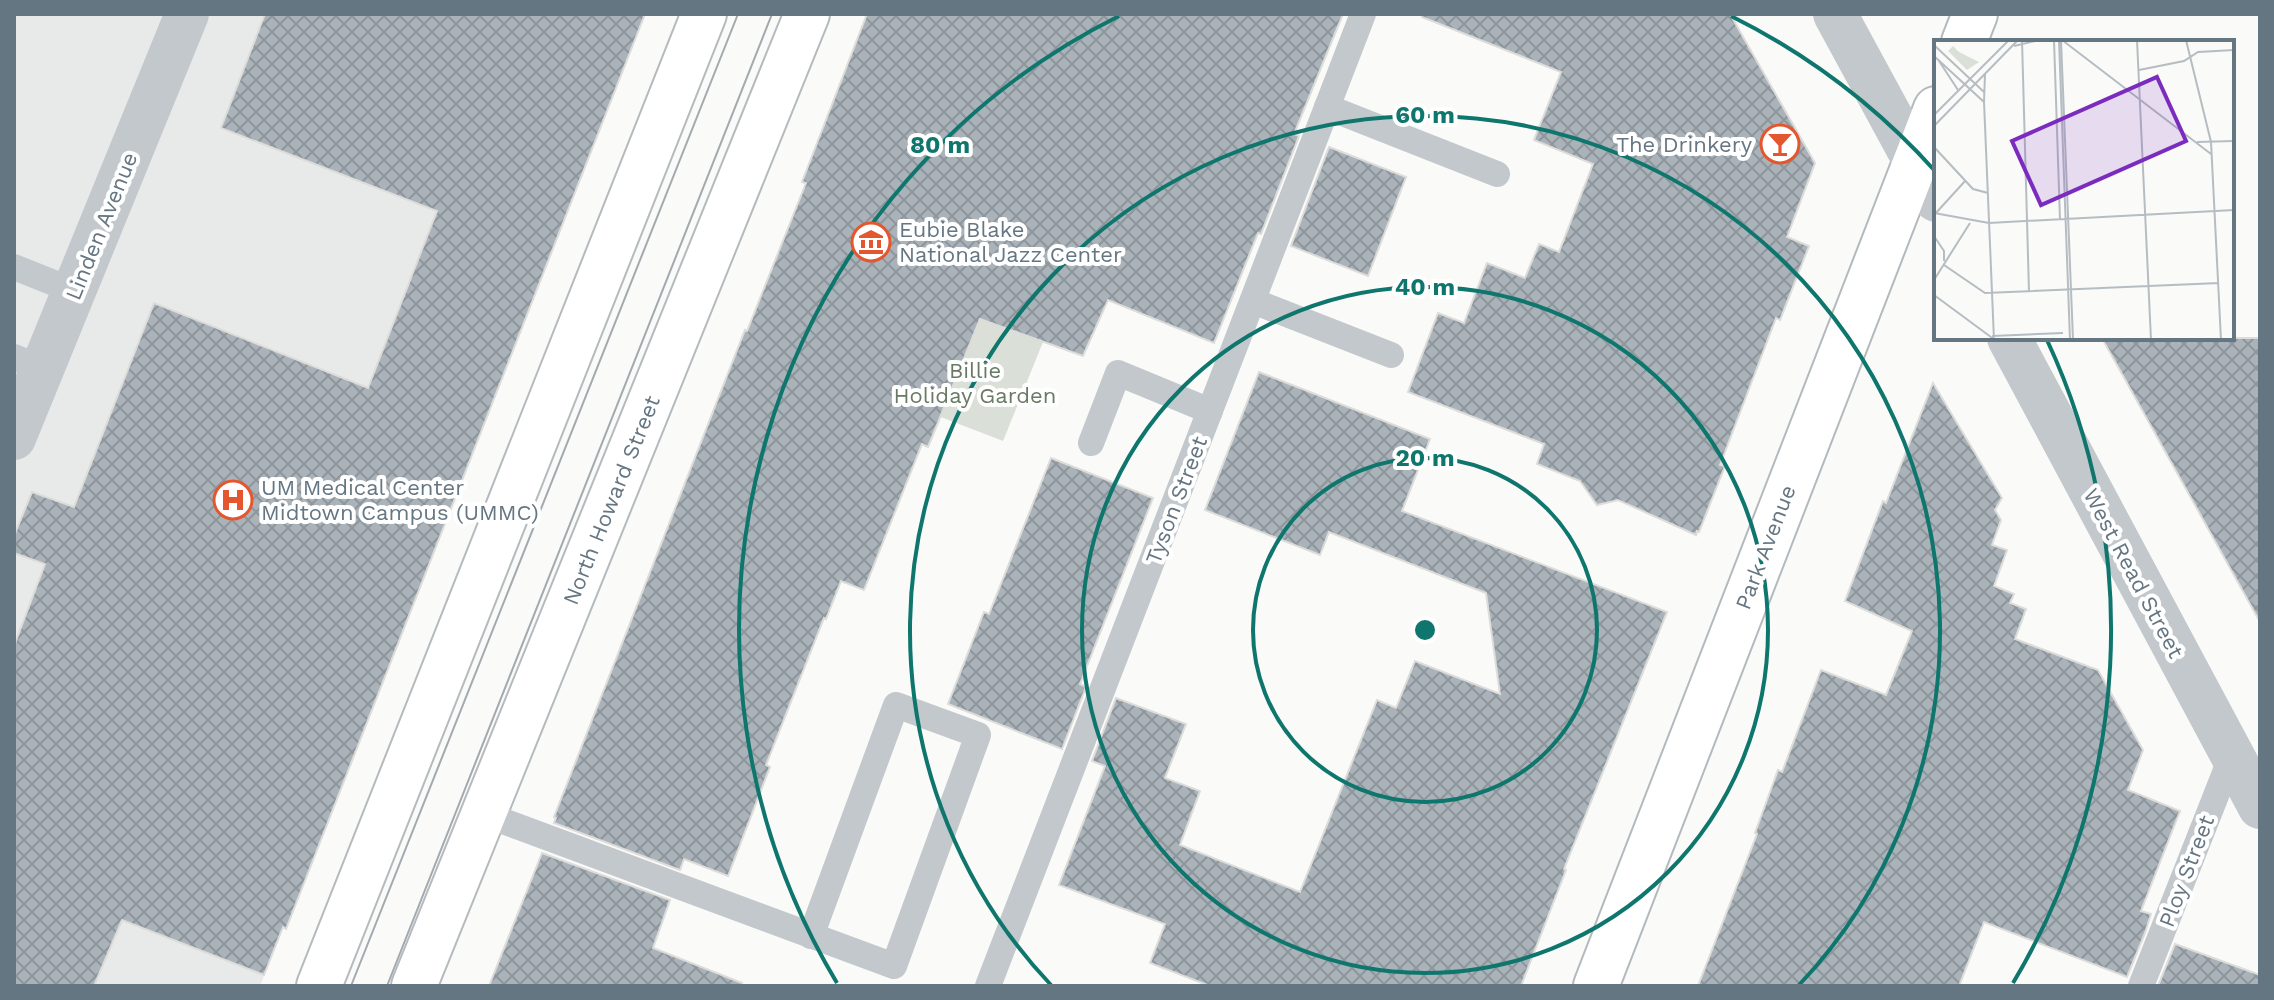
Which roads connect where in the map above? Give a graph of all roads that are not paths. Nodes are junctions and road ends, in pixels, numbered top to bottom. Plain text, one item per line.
1 (187, 14) edge
2 (704, 14) edge
3 (807, 14) edge
4 (1363, 14) edge
5 (1835, 14) edge
6 (1975, 14) edge
7 (1965, 40) edge
8 (1327, 107) junction
9 (1934, 114) edge
10 (1915, 161) junction
11 (1497, 174) dead end
12 (1934, 196) edge
13 (14, 267) edge
14 (74, 291) junction
15 (1253, 301) junction
16 (2010, 340) edge
17 (1391, 355) dead end
18 (28, 363) edge
19 (1210, 411) junction
20 (14, 438) edge
21 (1091, 443) dead end
22 (2232, 755) junction
23 (2260, 807) edge
24 (484, 814) junction
25 (811, 936) junction
26 (319, 986) edge
27 (414, 986) edge
28 (988, 986) edge
29 (1596, 986) edge
30 (2141, 986) edge

1 - 14 street, Linden Avenue
2 - 26 main road
3 - 24 main road, North Howard Street
4 - 8 lane, Tyson Street
5 - 10 street
6 - 7 main road
8 - 11 lane
8 - 15 lane, Tyson Street
9 - 10 main road, Park Avenue
10 - 12 street
10 - 29 main road, Park Avenue
13 - 14 lane
14 - 18 street, Linden Avenue
15 - 17 lane
15 - 19 lane, Tyson Street
16 - 22 street, West Read Street
18 - 20 street, Linden Avenue
19 - 21 lane
19 - 28 lane, Tyson Street
22 - 23 street, West Read Street
22 - 30 lane, Ploy Street
24 - 25 lane
24 - 27 main road, North Howard Street
25 - 25 lane

